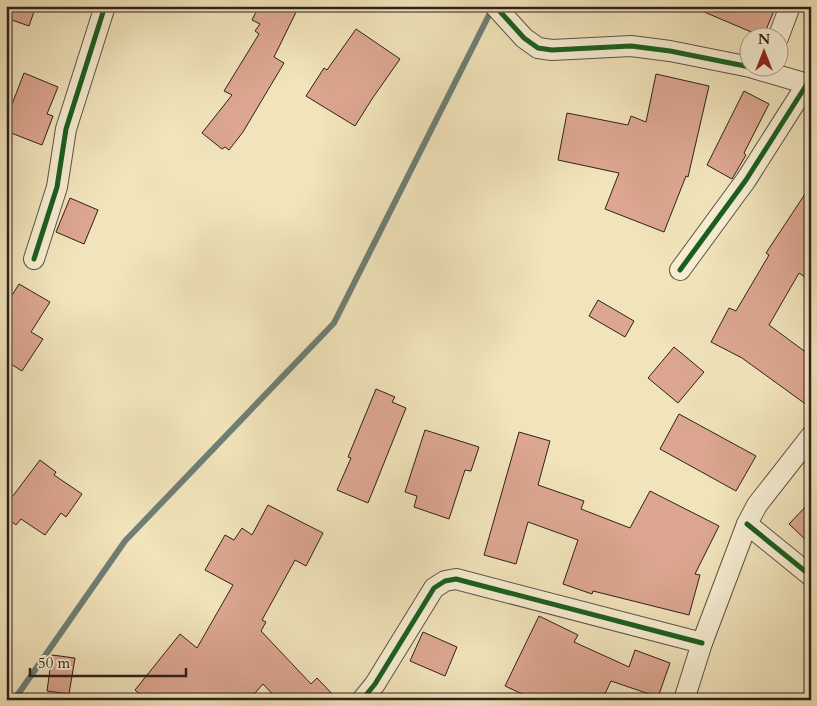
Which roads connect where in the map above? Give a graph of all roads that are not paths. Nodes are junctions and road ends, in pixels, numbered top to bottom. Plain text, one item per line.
1 (105, 6) edge
2 (495, 6) edge
3 (790, 6) edge
4 (782, 28) edge
5 (740, 65) edge
6 (788, 78) edge
7 (809, 85) edge
8 (34, 259) dead end
9 (680, 270) dead end
10 (811, 436) edge
11 (748, 524) junction
12 (811, 576) edge
13 (702, 643) junction
14 (362, 700) edge
15 (684, 700) edge

1 - 8 street
2 - 5 street
3 - 4 street
6 - 7 street
7 - 9 street
10 - 11 street
11 - 12 street
11 - 13 street
13 - 14 street
13 - 15 street

